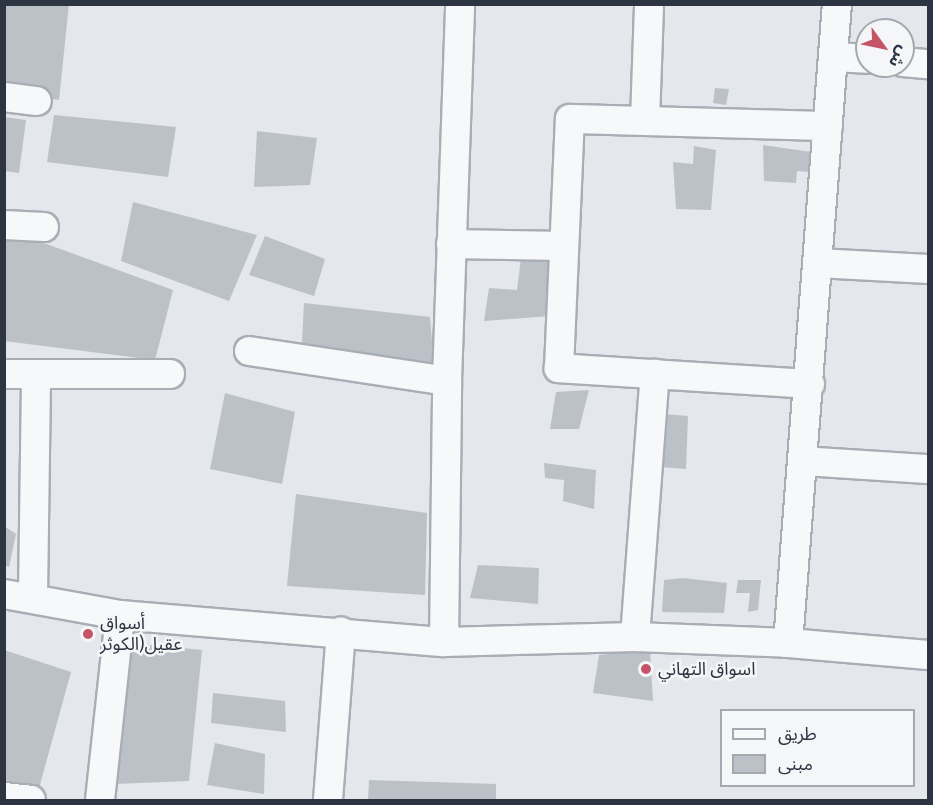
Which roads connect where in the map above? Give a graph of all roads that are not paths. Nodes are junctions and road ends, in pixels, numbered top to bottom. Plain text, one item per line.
1 (460, 4) edge
2 (649, 4) edge
3 (837, 4) edge
4 (833, 57) junction
5 (855, 59) edge
6 (4, 97) edge
7 (37, 101) dead end
8 (645, 121) junction
9 (828, 126) junction
10 (4, 225) edge
11 (44, 227) dead end
12 (451, 244) junction
13 (564, 246) junction
14 (818, 263) junction
15 (928, 269) edge
16 (249, 351) dead end
17 (4, 374) edge
18 (170, 374) dead end
19 (655, 374) junction
20 (36, 375) junction
21 (447, 381) junction
22 (810, 384) junction
23 (803, 461) junction
24 (928, 469) edge
25 (4, 594) edge
26 (33, 596) junction
27 (120, 615) junction
28 (341, 632) junction
29 (634, 637) junction
30 (444, 642) junction
31 (788, 643) junction
32 (928, 655) edge
33 (4, 797) edge
34 (31, 801) edge
35 (100, 801) edge
36 (328, 801) edge

1 - 12 street
2 - 8 street
3 - 4 street
4 - 5 street
4 - 9 street
6 - 7 street
8 - 9 street
8 - 13 street
9 - 14 street
10 - 11 street
12 - 13 street
12 - 21 street
13 - 19 street
14 - 15 street
14 - 22 street
16 - 21 street
17 - 20 street
18 - 20 street
19 - 22 street
19 - 29 street
20 - 26 street
21 - 30 street
22 - 23 street
23 - 24 street
23 - 31 street
25 - 26 street
26 - 27 street
27 - 28 street
27 - 35 street
28 - 30 street
28 - 36 street
29 - 30 street
29 - 31 street
31 - 32 street
33 - 34 street

